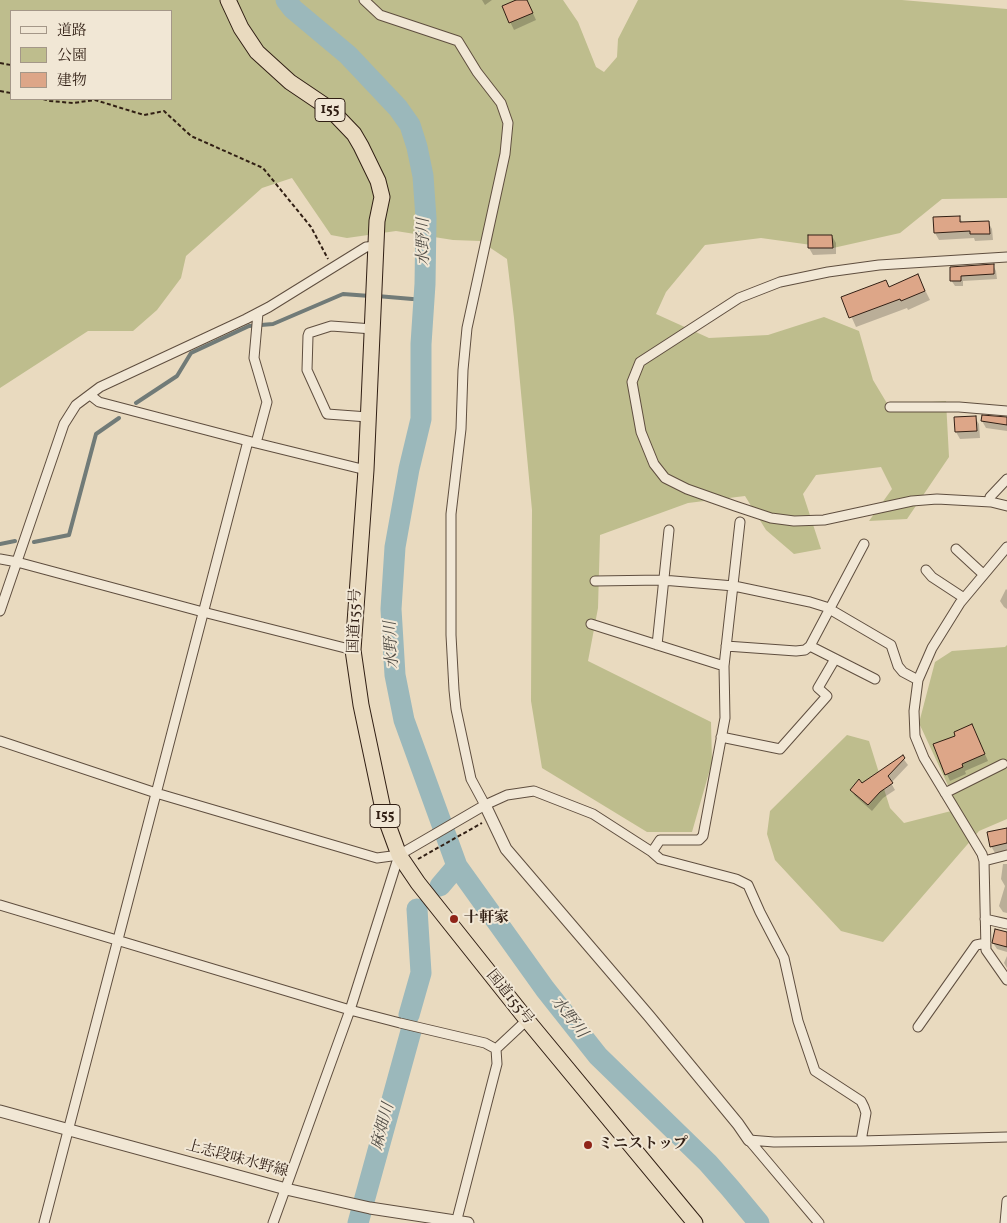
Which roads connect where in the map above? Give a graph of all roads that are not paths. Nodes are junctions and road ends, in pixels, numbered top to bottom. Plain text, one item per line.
1 (228, 0) edge
2 (364, 0) edge
3 (377, 246) junction
4 (1007, 257) edge
5 (258, 313) junction
6 (373, 329) junction
7 (90, 395) junction
8 (890, 407) dead end
9 (1007, 411) edge
10 (368, 417) junction
11 (252, 442) junction
12 (366, 470) junction
13 (1007, 479) edge
14 (991, 502) junction
15 (1007, 506) edge
16 (740, 522) dead end
17 (669, 530) dead end
18 (864, 544) dead end
19 (1007, 547) edge
20 (956, 549) dead end
21 (0, 560) edge
22 (17, 562) junction
23 (926, 570) dead end
24 (983, 574) junction
25 (664, 580) junction
26 (595, 581) dead end
27 (734, 586) junction
28 (964, 598) junction
29 (830, 609) junction
30 (0, 611) edge
31 (203, 612) junction
32 (591, 624) dead end
33 (657, 645) junction
34 (726, 646) junction
35 (810, 646) junction
36 (353, 650) junction
37 (835, 659) junction
38 (724, 666) junction
39 (876, 679) dead end
40 (918, 680) junction
41 (721, 737) junction
42 (0, 741) edge
43 (1003, 764) dead end
44 (156, 793) junction
45 (945, 793) junction
46 (485, 805) junction
47 (405, 852) junction
48 (652, 852) junction
49 (1007, 855) edge
50 (984, 861) junction
51 (0, 905) edge
52 (985, 919) junction
53 (1007, 924) edge
54 (117, 941) junction
55 (986, 943) junction
56 (1007, 980) edge
57 (350, 1010) junction
58 (527, 1020) junction
59 (918, 1027) dead end
60 (496, 1049) junction
61 (0, 1111) edge
62 (69, 1129) junction
63 (1007, 1137) edge
64 (749, 1140) junction
65 (861, 1141) junction
66 (286, 1190) junction
67 (1007, 1201) edge
68 (456, 1222) edge
69 (44, 1223) edge
70 (273, 1223) edge
71 (468, 1223) edge
72 (695, 1223) edge
73 (818, 1223) edge
74 (1005, 1223) edge

1 - 3 highway, 国道155号 / 155
2 - 46 street
3 - 5 street
3 - 6 highway, 国道155号 / 155
4 - 14 street
5 - 7 street
5 - 11 street
6 - 10 highway, 国道155号 / 155
6 - 10 street
7 - 11 street
7 - 22 street
8 - 9 street
10 - 12 highway, 国道155号 / 155
11 - 12 street
11 - 31 street
12 - 36 highway, 国道155号 / 155
13 - 14 street
14 - 15 street
16 - 27 street
17 - 25 street
18 - 29 street
19 - 24 street
20 - 24 street
21 - 22 street
22 - 30 street
22 - 31 street
23 - 28 street
24 - 28 street
25 - 26 street
25 - 27 street
25 - 33 street
27 - 29 street
27 - 34 street
28 - 40 street
29 - 35 street
29 - 40 street
31 - 36 street
31 - 44 street
32 - 33 street
33 - 38 street
34 - 35 street
34 - 38 street
35 - 37 street
36 - 47 highway, 国道155号 / 155
37 - 39 street
37 - 41 street
38 - 41 street
40 - 45 street
41 - 48 street
42 - 44 street
43 - 45 street
44 - 47 street
44 - 54 street
45 - 50 street
46 - 47 street
46 - 48 street
46 - 64 street
47 - 57 street
47 - 58 highway, 国道155号 / 155
48 - 65 street
49 - 50 street
50 - 52 street
51 - 54 street
52 - 53 street
52 - 55 street
54 - 57 street
54 - 62 street
55 - 56 street
55 - 59 street
57 - 60 street
57 - 66 street
58 - 60 street
58 - 72 highway, 国道155号 / 155
60 - 68 street
61 - 62 street, 上志段味水野線
62 - 66 street, 上志段味水野線
62 - 69 street
63 - 65 street
64 - 65 street
64 - 73 street
66 - 68 street, 上志段味水野線
66 - 70 street
67 - 74 street
68 - 71 street, 上志段味水野線

